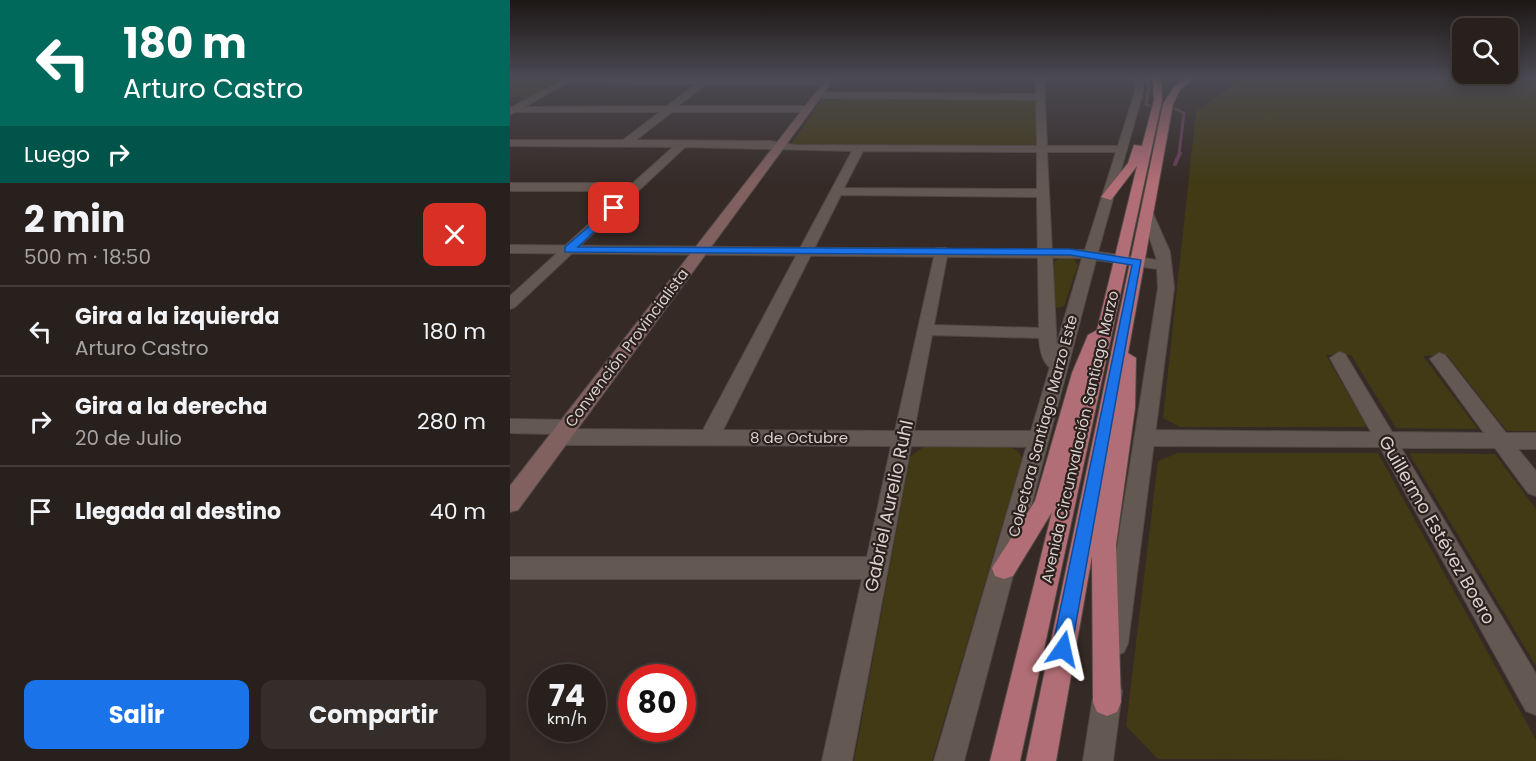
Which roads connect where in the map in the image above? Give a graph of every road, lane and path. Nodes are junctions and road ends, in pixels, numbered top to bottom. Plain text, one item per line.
1 (662, 114) edge
2 (804, 114) edge
3 (1041, 114) edge
4 (1133, 114) edge
5 (1154, 114) edge
6 (1155, 114) edge
7 (1166, 114) edge
8 (510, 143) edge
9 (625, 144) junction
10 (682, 144) junction
11 (780, 146) junction
12 (859, 148) junction
13 (1042, 149) junction
14 (1122, 149) junction
15 (510, 187) edge
16 (636, 187) junction
17 (837, 191) junction
18 (1043, 193) junction
19 (1107, 197) junction
20 (1147, 212) junction
21 (510, 249) edge
22 (568, 250) junction
23 (701, 250) junction
24 (806, 250) junction
25 (941, 251) junction
26 (1045, 252) junction
27 (1090, 255) junction
28 (1129, 261) junction
29 (1166, 266) junction
30 (1112, 300) junction
31 (510, 304) edge
32 (1126, 321) junction
33 (925, 330) junction
34 (1048, 333) junction
35 (1339, 358) dead end
36 (1439, 359) dead end
37 (1059, 365) junction
38 (510, 426) edge
39 (563, 432) junction
40 (709, 438) junction
41 (903, 438) junction
42 (1144, 438) junction
43 (1039, 439) junction
44 (1386, 440) junction
45 (1500, 441) junction
46 (1536, 441) edge
47 (1536, 487) edge
48 (510, 503) edge
49 (510, 568) edge
50 (876, 568) junction
51 (1004, 568) junction
52 (1536, 701) edge
53 (1107, 702) junction
54 (837, 761) edge
55 (949, 761) edge
56 (1005, 761) edge
57 (1041, 761) edge
58 (1098, 761) edge

1 - 9 street
2 - 11 main road, Convención Provincialista
3 - 13 street
4 - 14 street, Colectora Santiago Marzo Este
5 - 19 highway
6 - 28 highway, Avenida Circunvalación Santiago Marzo
7 - 20 highway, Avenida Circunvalación Santiago Marzo
8 - 9 street
9 - 10 street
10 - 11 street
10 - 16 street
11 - 12 street
11 - 23 main road, Convención Provincialista
12 - 13 street
12 - 17 street
13 - 14 street
13 - 18 street
14 - 19 street, Colectora Santiago Marzo Este
15 - 16 street
16 - 22 street
17 - 18 street
17 - 24 street
18 - 26 street
19 - 27 street, Colectora Santiago Marzo Este
20 - 28 highway, Avenida Circunvalación Santiago Marzo
20 - 29 street
21 - 22 street
22 - 23 street
22 - 31 street
23 - 24 street
23 - 39 main road, Convención Provincialista
24 - 25 street
24 - 40 street
25 - 26 street
25 - 33 street, Gabriel Aurelio Ruhl
26 - 27 street
26 - 34 street
27 - 28 street
27 - 37 street, Colectora Santiago Marzo Este
28 - 29 street
28 - 30 highway, Avenida Circunvalación Santiago Marzo
28 - 32 highway, Avenida Circunvalación Santiago Marzo
29 - 42 street
30 - 51 highway
30 - 56 highway, Avenida Circunvalación Santiago Marzo
32 - 53 highway
32 - 57 highway, Avenida Circunvalación Santiago Marzo
33 - 34 street
33 - 41 street, Gabriel Aurelio Ruhl
34 - 37 street
35 - 44 street, Guillermo Estévez Boero
36 - 45 street
37 - 43 street, Colectora Santiago Marzo Este
38 - 39 street, 8 de Octubre
39 - 40 street, 8 de Octubre
39 - 48 main road, Convención Provincialista
40 - 41 street, 8 de Octubre
41 - 43 street, 8 de Octubre
41 - 50 street, Gabriel Aurelio Ruhl
42 - 44 street
42 - 53 street
43 - 51 street, Colectora Santiago Marzo Este
44 - 45 street
44 - 52 street, Guillermo Estévez Boero
45 - 46 street
45 - 47 street
49 - 50 street
50 - 54 street, Gabriel Aurelio Ruhl
51 - 55 street, Colectora Santiago Marzo Este
53 - 58 street

